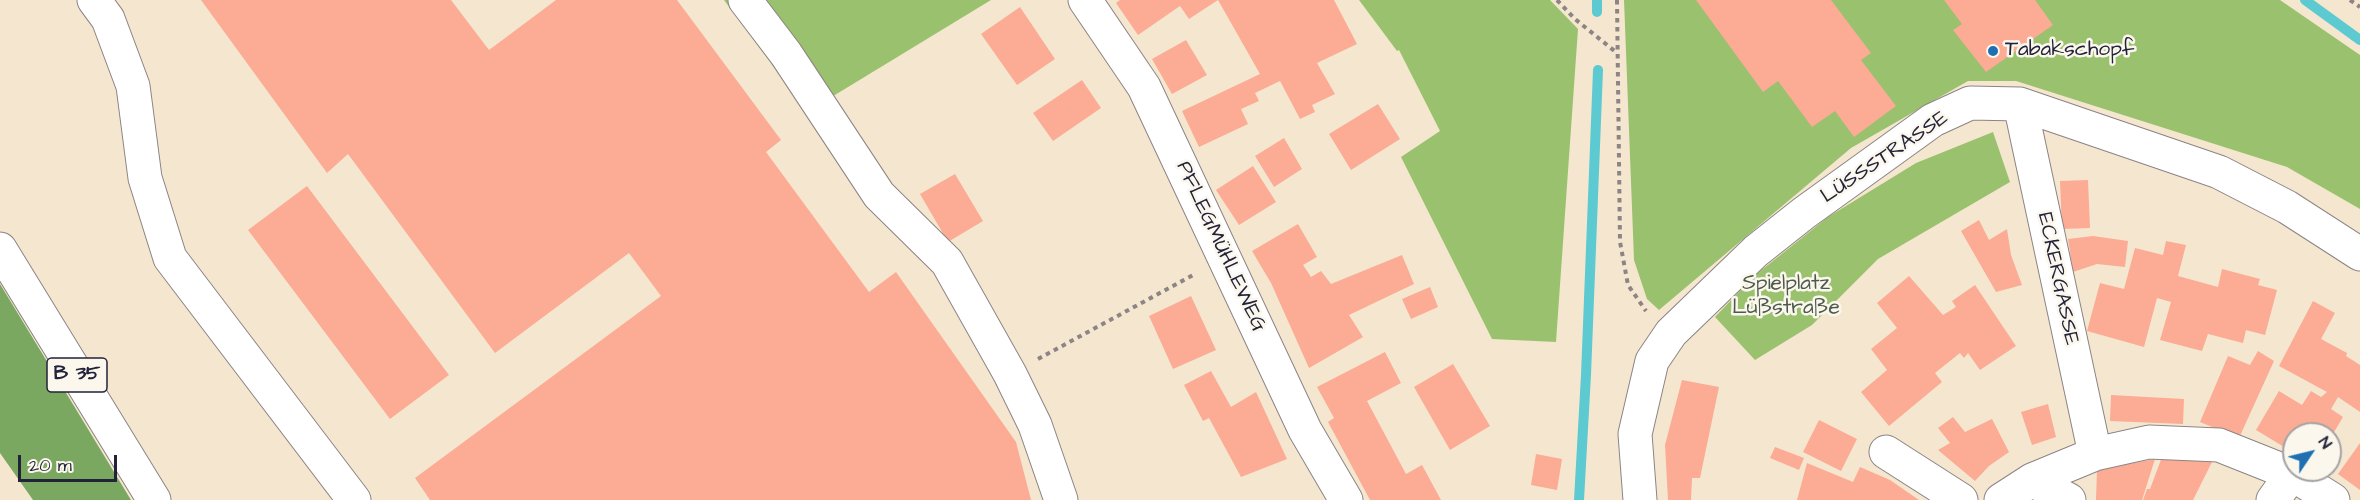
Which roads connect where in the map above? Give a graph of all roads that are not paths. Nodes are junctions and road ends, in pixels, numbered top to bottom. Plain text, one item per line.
1 (94, 0) edge
2 (745, 0) edge
3 (1085, 0) edge
4 (2020, 104) junction
5 (0, 249) edge
6 (2360, 254) edge
7 (1886, 452) dead end
8 (2095, 454) junction
9 (2282, 470) edge
10 (2032, 480) junction
11 (2286, 482) edge
12 (2305, 482) edge
13 (154, 500) edge
14 (354, 500) edge
15 (1061, 500) edge
16 (1346, 500) edge
17 (1640, 500) edge
18 (1961, 500) edge
19 (2001, 500) edge
20 (2069, 500) edge
21 (2273, 500) edge
22 (2333, 500) edge

1 - 14 street
2 - 15 street
3 - 16 street, PFLEGMÜHLEWEG
4 - 6 street, LÜSSSTRASSE
4 - 8 street, ECKERGASSE
4 - 17 street, LÜSSSTRASSE
5 - 13 street, B 35
7 - 18 street
8 - 9 street
8 - 10 street
10 - 19 street
10 - 20 street
11 - 21 street
12 - 22 street

